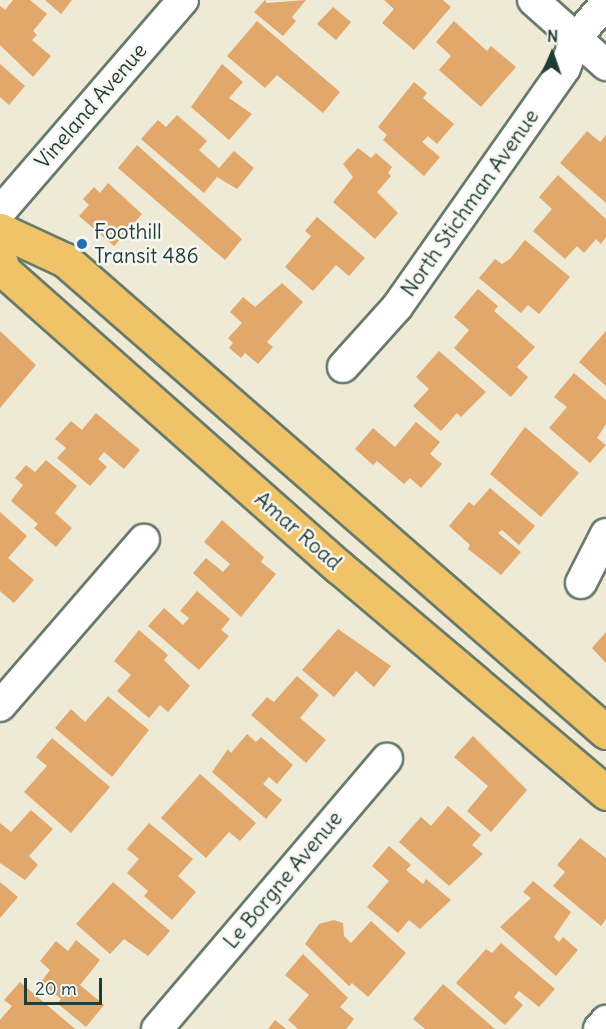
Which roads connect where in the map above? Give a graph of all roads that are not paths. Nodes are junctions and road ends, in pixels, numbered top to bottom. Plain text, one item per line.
1 (183, 0) edge
2 (533, 0) edge
3 (606, 3) edge
4 (576, 38) junction
5 (606, 64) edge
6 (0, 212) edge
7 (0, 230) edge
8 (0, 260) edge
9 (343, 367) dead end
10 (606, 534) edge
11 (144, 540) dead end
12 (581, 583) dead end
13 (0, 705) edge
14 (606, 732) edge
15 (387, 759) dead end
16 (606, 793) edge
17 (606, 1021) edge
18 (157, 1029) edge
19 (599, 1029) edge

1 - 6 street, Vineland Avenue
2 - 4 street
3 - 4 street, North Stichman Avenue
4 - 5 street
4 - 9 street, North Stichman Avenue
7 - 14 main road
8 - 16 main road, Amar Road
10 - 12 street
11 - 13 street
15 - 18 street, Le Borgne Avenue
17 - 19 street

